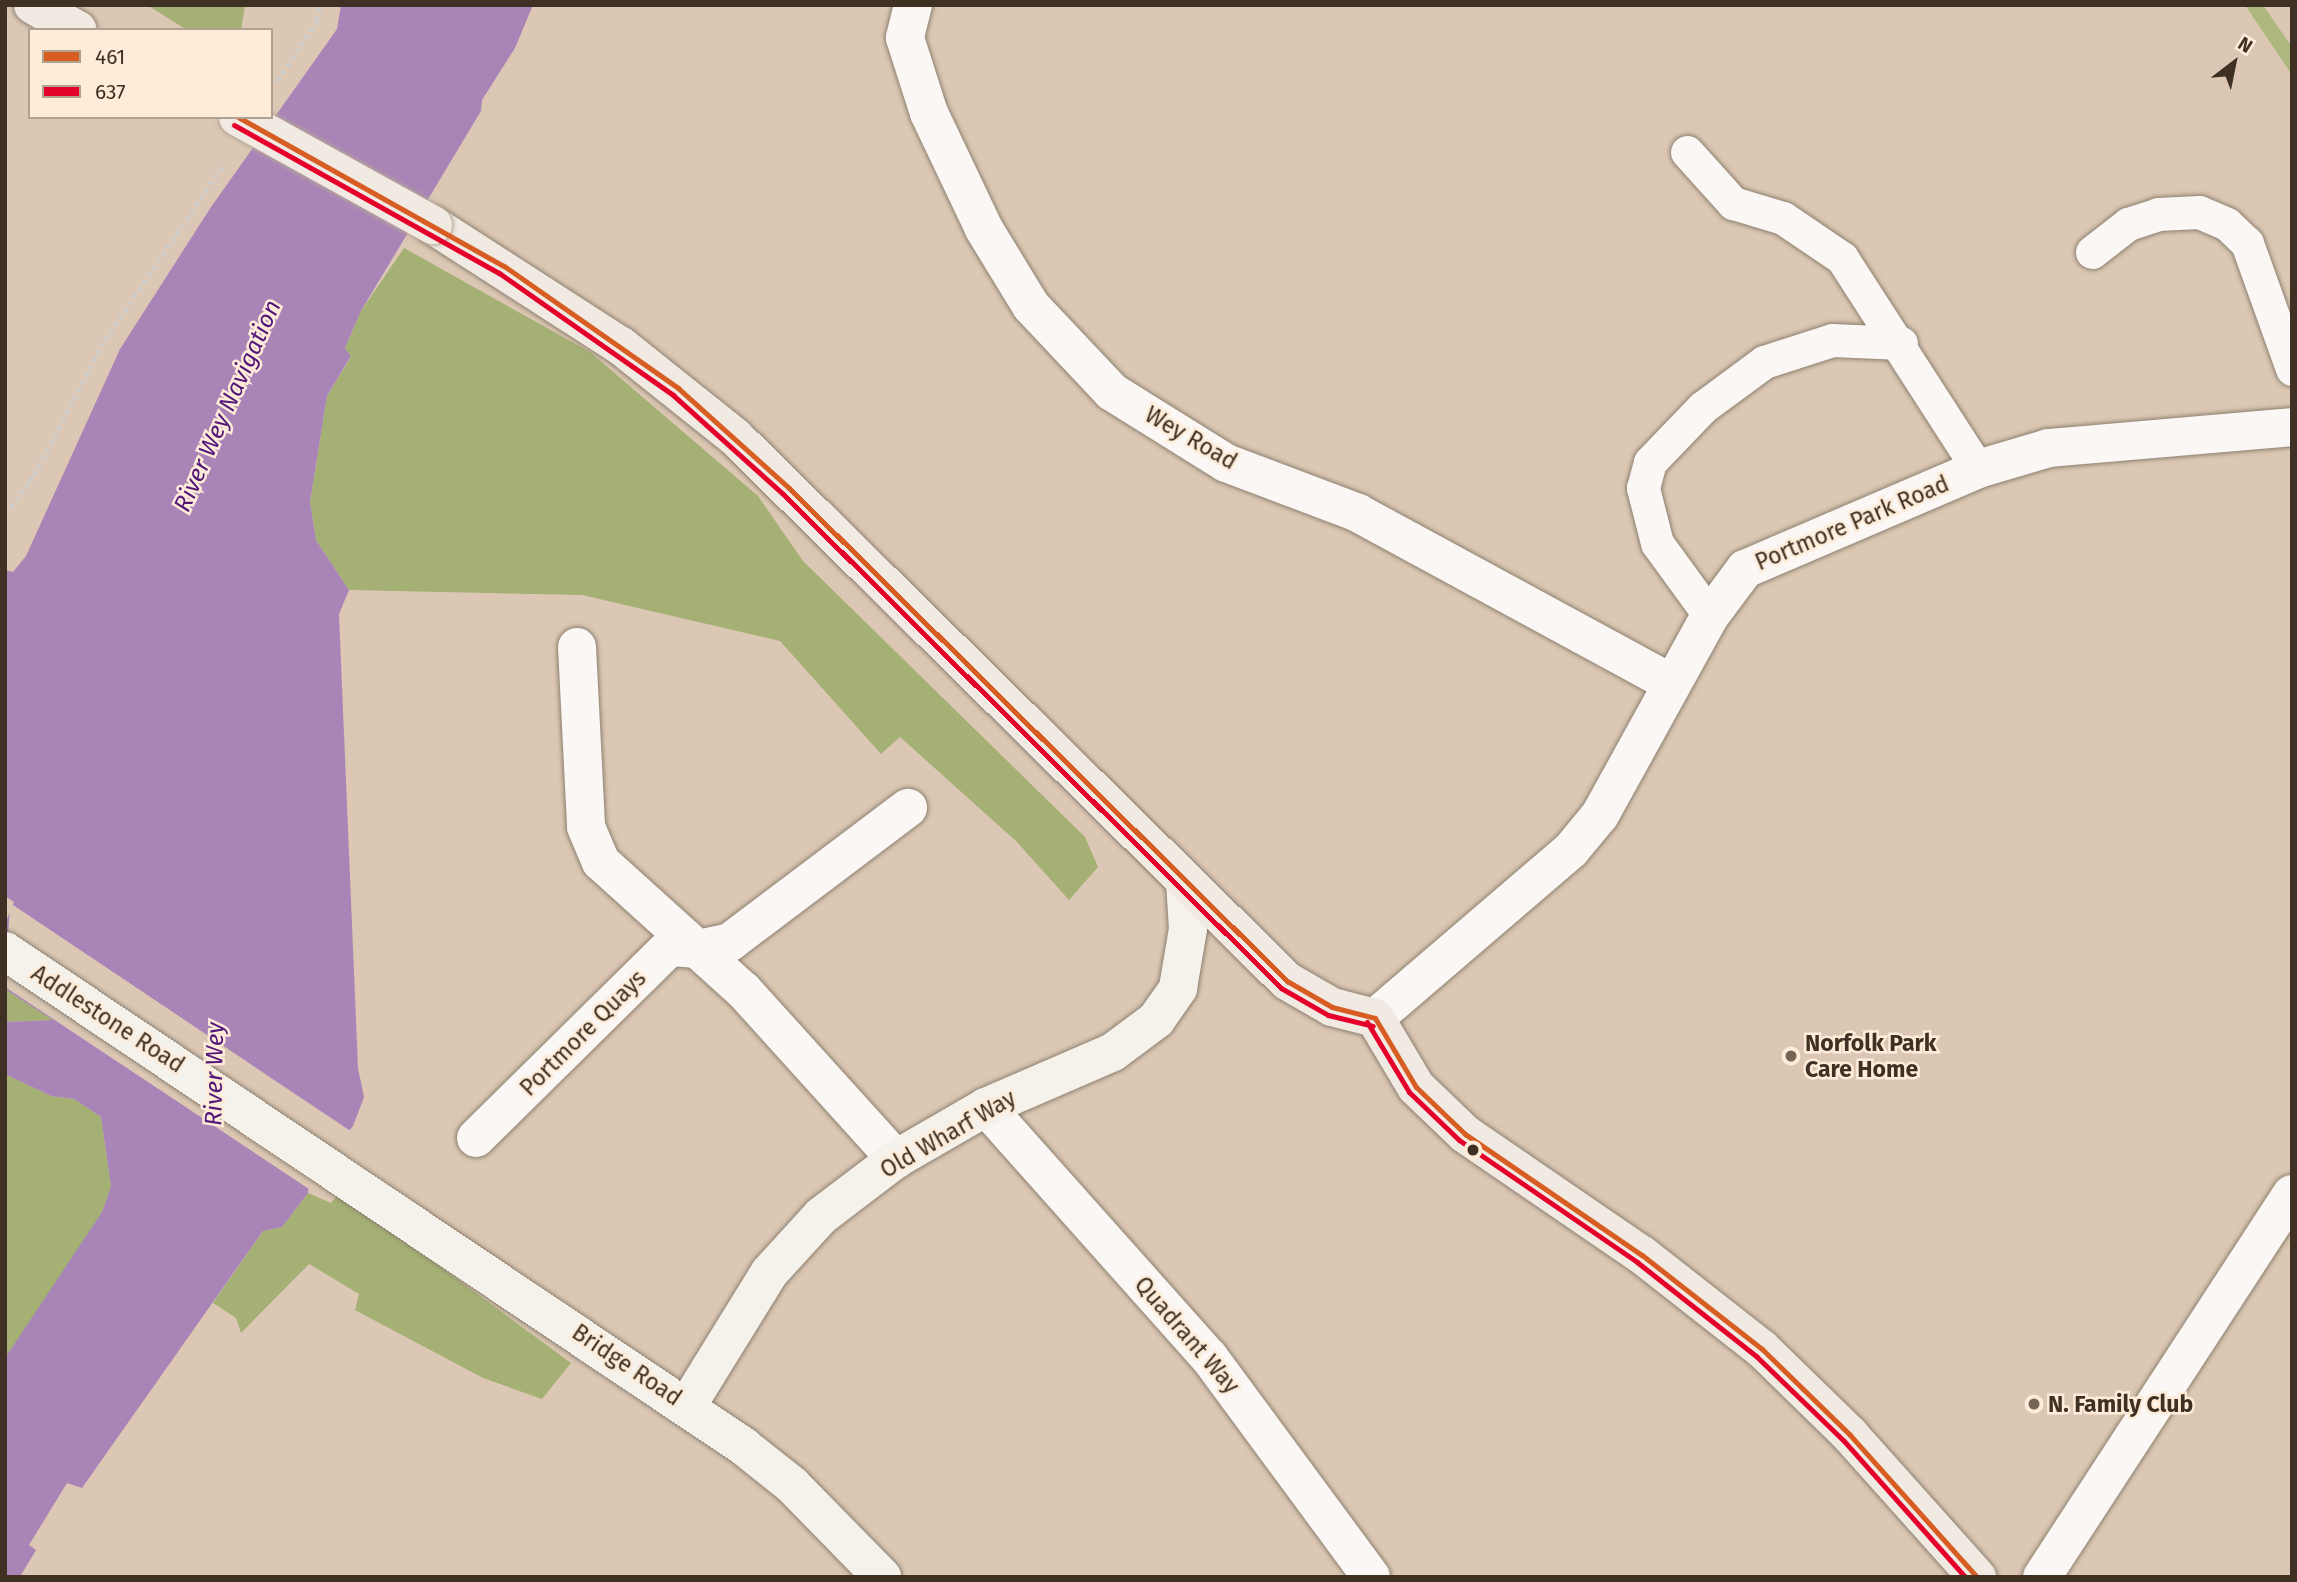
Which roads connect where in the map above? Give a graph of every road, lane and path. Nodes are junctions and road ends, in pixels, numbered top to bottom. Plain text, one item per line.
1 (33, 5) edge
2 (320, 5) edge
3 (913, 5) edge
4 (74, 28) edge
5 (273, 88) edge
6 (235, 134) edge
7 (1687, 152) dead end
8 (2092, 252) dead end
9 (1901, 343) junction
10 (2292, 369) edge
11 (2292, 428) edge
12 (1978, 469) junction
13 (5, 514) edge
14 (1710, 616) junction
15 (577, 647) dead end
16 (1671, 683) junction
17 (908, 808) dead end
18 (1185, 881) junction
19 (698, 949) junction
20 (5, 951) edge
21 (1375, 1018) junction
22 (986, 1107) junction
23 (476, 1138) dead end
24 (896, 1159) junction
25 (351, 1179) joint
26 (2292, 1194) edge
27 (687, 1406) junction
28 (882, 1577) edge
29 (1371, 1577) edge
30 (1977, 1577) edge
31 (2042, 1577) edge

1 - 4 main road
2 - 5 path
3 - 16 street, Wey Road
6 - 13 path
6 - 18 main road, bridge
7 - 9 lane
8 - 10 lane
9 - 12 lane
9 - 14 lane
11 - 12 street, Portmore Park Road
12 - 14 street, Portmore Park Road
14 - 16 street, Portmore Park Road
15 - 19 street
16 - 21 street, Portmore Park Road
17 - 19 street, Portmore Quays
18 - 21 main road
18 - 22 street, Old Wharf Way
19 - 23 street, Portmore Quays
19 - 24 street
20 - 25 street, Addlestone Road
21 - 30 main road
22 - 24 street, Old Wharf Way
22 - 29 street, Quadrant Way
24 - 27 street, Old Wharf Way
25 - 27 street, Bridge Road
26 - 31 street
27 - 28 street, Bridge Road

